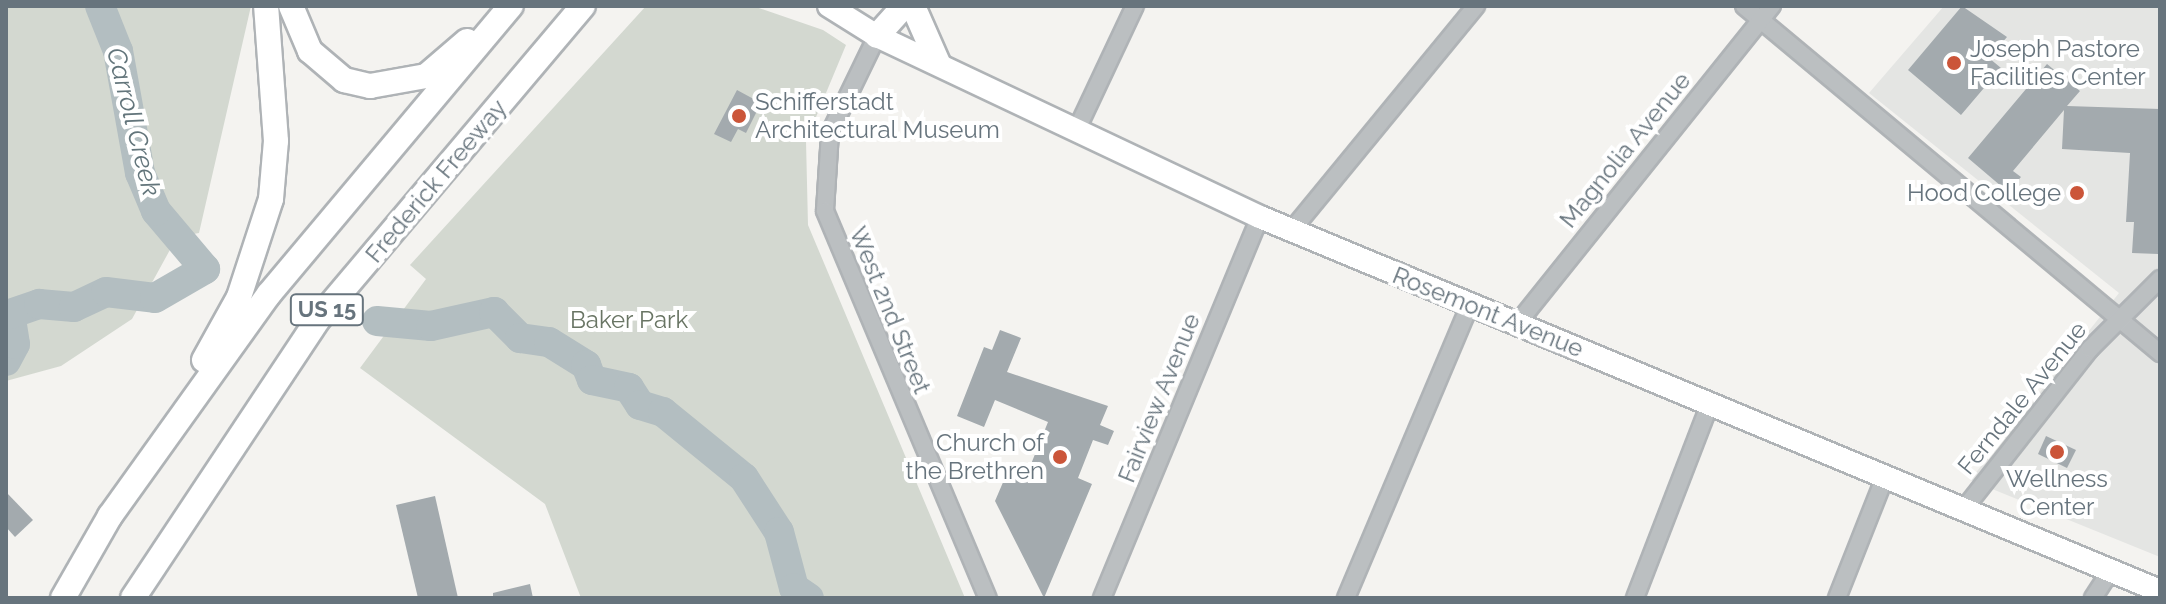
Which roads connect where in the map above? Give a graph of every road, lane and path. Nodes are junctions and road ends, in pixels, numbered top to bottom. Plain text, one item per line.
1 (266, 6) edge
2 (291, 6) edge
3 (503, 6) edge
4 (511, 6) edge
5 (583, 6) edge
6 (829, 6) edge
7 (887, 6) edge
8 (904, 6) edge
9 (913, 6) edge
10 (1135, 6) edge
11 (1476, 6) edge
12 (1744, 6) edge
13 (1772, 6) edge
14 (1760, 20) junction
15 (877, 36) junction
16 (938, 63) junction
17 (1077, 129) junction
18 (1260, 217) junction
19 (1292, 230) junction
20 (2160, 279) edge
21 (1470, 304) junction
22 (2118, 319) junction
23 (1517, 324) junction
24 (2160, 353) edge
25 (1710, 404) junction
26 (1885, 477) junction
27 (1964, 509) junction
28 (110, 516) junction
29 (2111, 570) junction
30 (2160, 591) edge
31 (63, 598) edge
32 (133, 598) edge
33 (988, 598) edge
34 (1102, 598) edge
35 (1346, 598) edge
36 (1635, 598) edge
37 (1837, 598) edge
38 (2093, 598) edge

1 - 28 highway
2 - 3 highway
4 - 28 highway, US 15
5 - 32 highway, Frederick Freeway / US 15
6 - 15 main road, Rosemont Avenue
7 - 15 highway
8 - 15 highway
9 - 16 highway
10 - 17 street
11 - 19 street
12 - 14 street
13 - 14 street, Magnolia Avenue
14 - 22 street
14 - 23 street, Magnolia Avenue
15 - 16 main road, Rosemont Avenue
15 - 33 street, West 2nd Street
16 - 17 main road, Rosemont Avenue
17 - 18 main road, Rosemont Avenue
18 - 19 main road, Rosemont Avenue
18 - 34 street, Fairview Avenue
19 - 21 main road, Rosemont Avenue
20 - 22 street, Ferndale Avenue
21 - 23 main road, Rosemont Avenue
21 - 35 street
22 - 24 street
22 - 27 street, Ferndale Avenue
23 - 25 main road, Rosemont Avenue
25 - 26 main road, Rosemont Avenue
25 - 36 street
26 - 27 main road, Rosemont Avenue
26 - 37 street
27 - 29 main road, Rosemont Avenue
28 - 31 highway, US 15
29 - 30 main road, Rosemont Avenue
29 - 38 street

